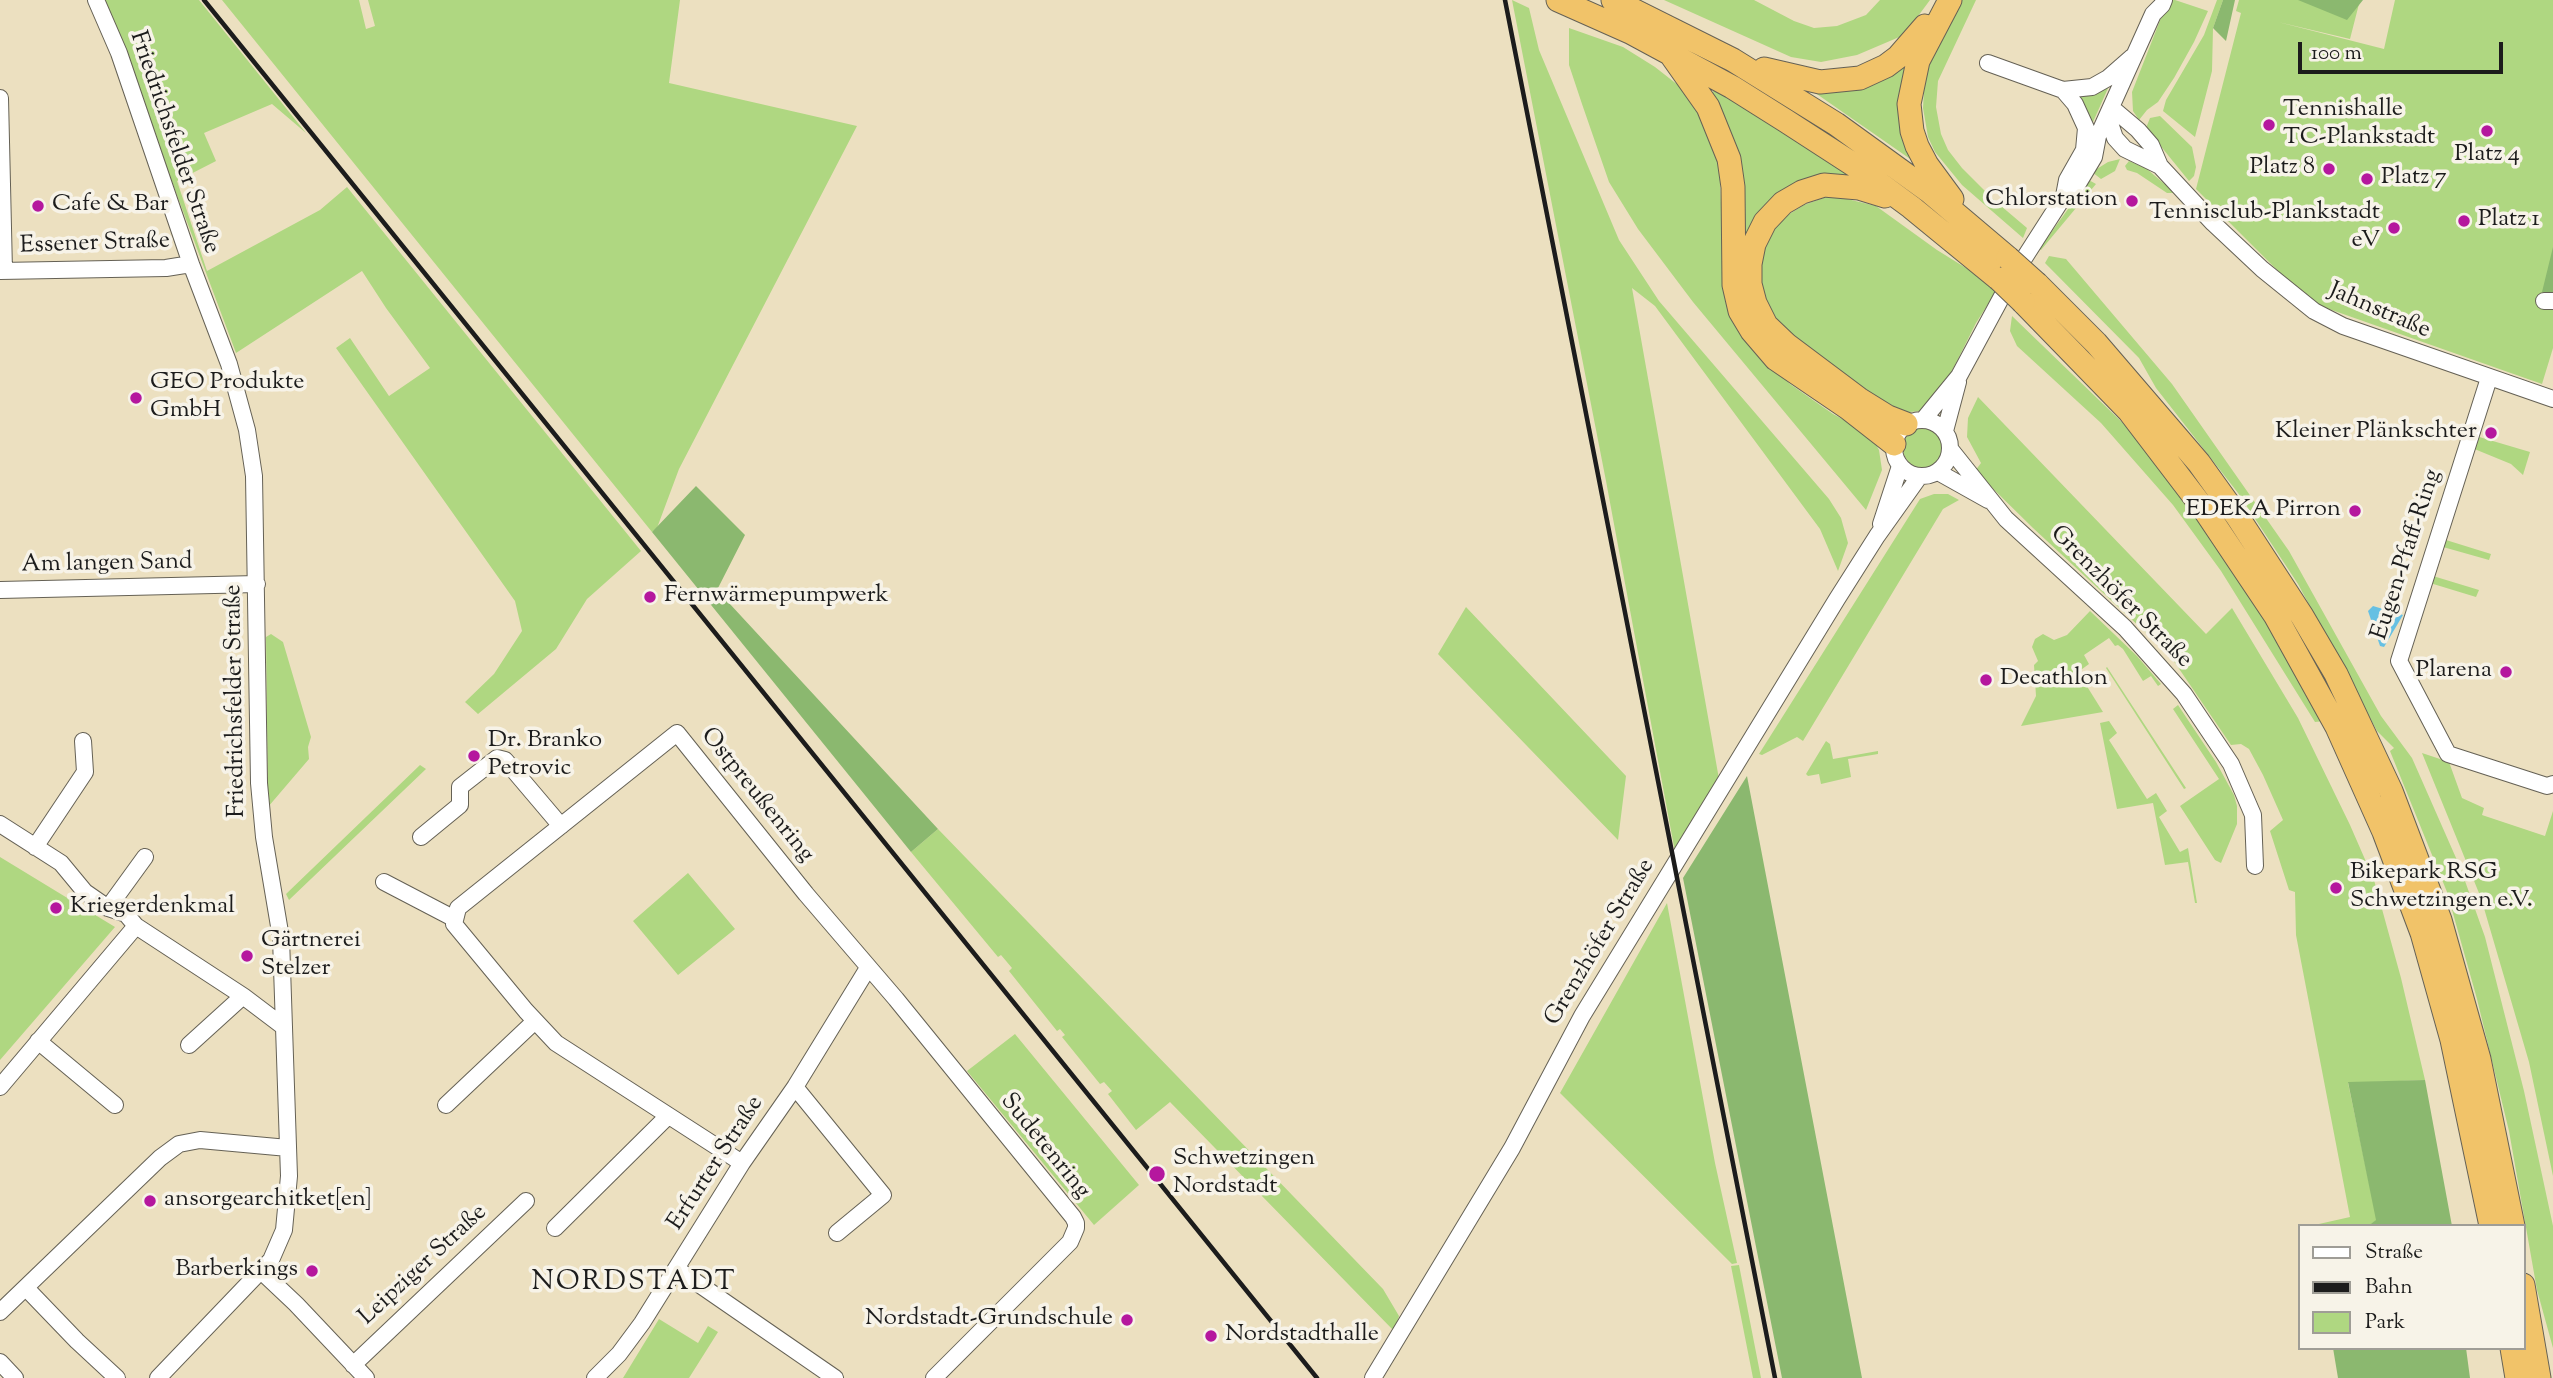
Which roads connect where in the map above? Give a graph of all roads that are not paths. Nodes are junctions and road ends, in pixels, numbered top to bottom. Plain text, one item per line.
1 (96, 0) edge
2 (1558, 0) edge
3 (1613, 0) edge
4 (1941, 0) edge
5 (1950, 0) edge
6 (2164, 0) edge
7 (2152, 7) edge
8 (1671, 53) junction
9 (2136, 54) junction
10 (1733, 60) junction
11 (1988, 63) dead end
12 (2063, 90) junction
13 (0, 98) edge
14 (2110, 113) junction
15 (2125, 149) junction
16 (2089, 153) junction
17 (2160, 166) junction
18 (1911, 206) junction
19 (1968, 222) junction
20 (191, 264) junction
21 (2, 271) edge
22 (2030, 293) junction
23 (1959, 376) junction
24 (2489, 378) junction
25 (2553, 399) edge
26 (1908, 429) junction
27 (1945, 431) junction
28 (1951, 450) junction
29 (1900, 466) junction
30 (1938, 472) junction
31 (1919, 477) junction
32 (1993, 503) junction
33 (1877, 536) junction
34 (257, 584) junction
35 (0, 590) edge
36 (83, 741) dead end
37 (2553, 784) edge
38 (0, 824) edge
39 (561, 826) junction
40 (421, 837) dead end
41 (35, 848) junction
42 (145, 857) dead end
43 (2255, 866) dead end
44 (384, 882) dead end
45 (108, 908) junction
46 (453, 918) junction
47 (136, 926) junction
48 (868, 968) junction
49 (243, 996) junction
50 (535, 1021) junction
51 (284, 1027) junction
52 (38, 1041) junction
53 (189, 1045) dead end
54 (0, 1087) edge
55 (795, 1087) junction
56 (115, 1105) dead end
57 (446, 1105) dead end
58 (668, 1116) junction
59 (288, 1148) junction
60 (742, 1163) junction
61 (526, 1201) dead end
62 (2491, 1224) edge
63 (2513, 1224) edge
64 (555, 1228) dead end
65 (837, 1233) dead end
66 (677, 1269) junction
67 (261, 1271) junction
68 (26, 1288) junction
69 (2525, 1297) edge
70 (0, 1311) edge
71 (2512, 1350) edge
72 (0, 1362) edge
73 (353, 1364) junction
74 (15, 1378) edge
75 (117, 1378) edge
76 (158, 1378) edge
77 (366, 1378) edge
78 (595, 1378) edge
79 (835, 1378) edge
80 (934, 1378) edge
81 (1374, 1378) edge
82 (2517, 1378) edge
83 (2539, 1378) edge

1 - 20 street, Friedrichsfelder Straße
2 - 8 highway
3 - 10 highway
4 - 10 highway
5 - 19 highway
6 - 7 street
7 - 9 street
8 - 18 highway
8 - 26 highway
9 - 12 street
9 - 14 street
10 - 19 highway
11 - 12 street
12 - 16 street
13 - 21 street
14 - 15 street
14 - 16 street
14 - 17 street
15 - 16 street
15 - 17 street
16 - 23 street
17 - 24 street, Jahnstraße
18 - 22 highway, bridge
18 - 26 highway
19 - 22 highway, bridge
20 - 21 street, Essener Straße
20 - 34 street, Friedrichsfelder Straße
22 - 62 highway
22 - 63 highway
23 - 26 street
23 - 27 street
24 - 25 street, Jahnstraße
24 - 37 street, Eugen-Pfaff-Ring
26 - 27 street
26 - 29 street
27 - 28 street
28 - 30 street
28 - 32 street
29 - 31 street
29 - 33 street, Grenzhöfer Straße
30 - 31 street
30 - 32 street, Grenzhöfer Straße
31 - 33 street, Grenzhöfer Straße
32 - 43 street, Grenzhöfer Straße
33 - 81 street, Grenzhöfer Straße
34 - 35 street, Am langen Sand
34 - 51 street, Friedrichsfelder Straße
36 - 41 street
38 - 41 street
39 - 40 street
39 - 46 street, Ostpreußenring
39 - 48 street, Ostpreußenring
41 - 45 street
42 - 45 street
44 - 46 street
45 - 47 street
46 - 50 street
47 - 49 street
47 - 52 street
48 - 55 street, Erfurter Straße
48 - 80 street, Sudetenring
49 - 51 street
49 - 53 street
50 - 57 street
50 - 58 street
51 - 59 street, Friedrichsfelder Straße
52 - 54 street
52 - 56 street
55 - 60 street, Erfurter Straße
55 - 65 street
58 - 60 street
58 - 64 street
59 - 67 street, Friedrichsfelder Straße
59 - 68 street
60 - 66 street, Erfurter Straße
61 - 73 street, Leipziger Straße
66 - 78 street, Erfurter Straße
66 - 79 street
67 - 73 street
67 - 76 street, Friedrichsfelder Straße
68 - 70 street
68 - 75 street
69 - 83 highway
71 - 82 highway
72 - 74 street
73 - 77 street

